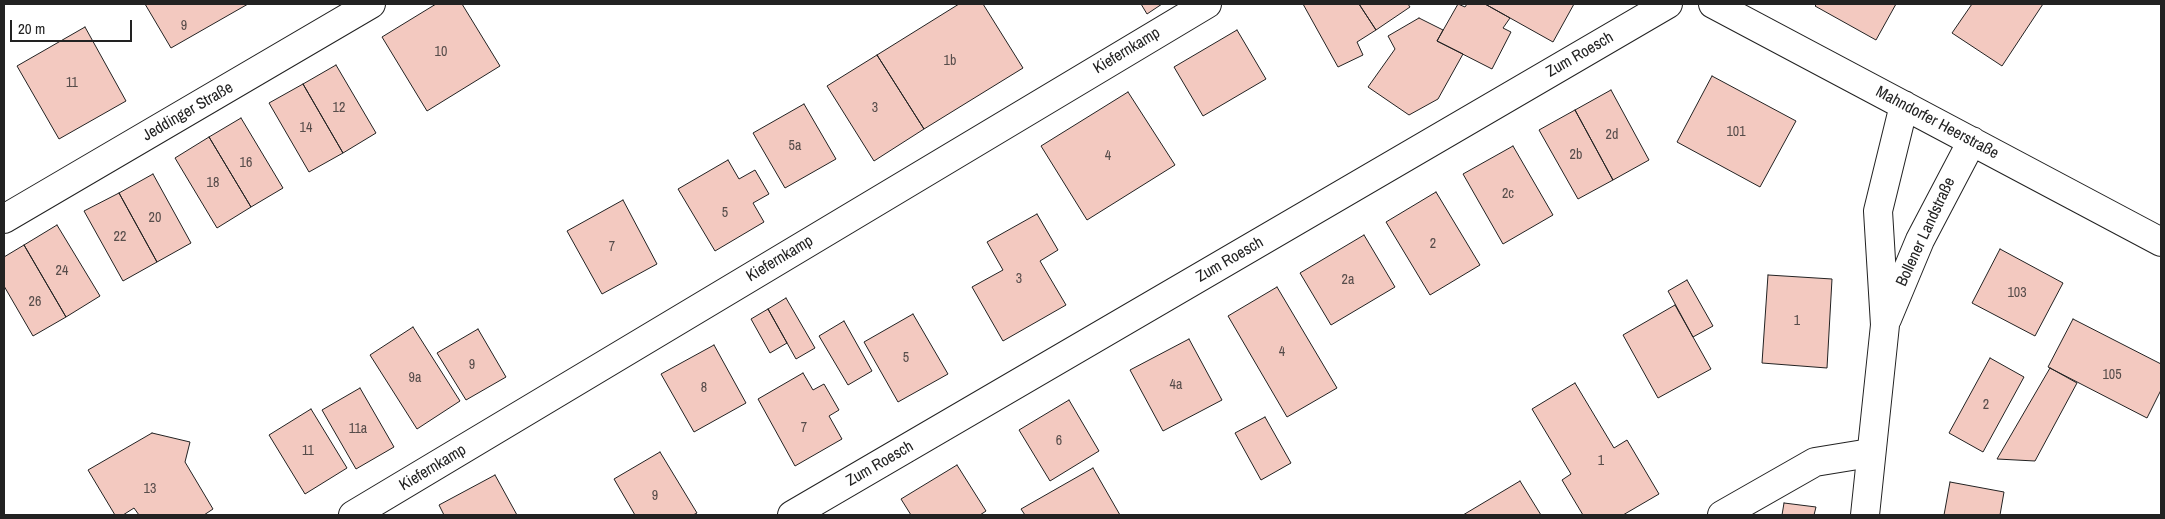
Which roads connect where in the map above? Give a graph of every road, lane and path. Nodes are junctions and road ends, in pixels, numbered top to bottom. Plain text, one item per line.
1 (372, 4) edge
2 (1207, 4) edge
3 (1668, 4) edge
4 (1713, 4) edge
5 (1904, 105) junction
6 (1972, 141) junction
7 (4, 220) edge
8 (2161, 242) edge
9 (1885, 325) junction
10 (1870, 452) junction
11 (353, 515) edge
12 (792, 515) edge
13 (1722, 515) edge
14 (1865, 515) edge

1 - 7 street, Jeddinger Straße
2 - 11 street, Kiefernkamp
3 - 12 street, Zum Roesch
4 - 5 street, Mahndorfer Heerstraße
5 - 6 street, Mahndorfer Heerstraße
5 - 9 street, Bollener Landstraße
6 - 8 street, Mahndorfer Heerstraße
6 - 9 street, Bollener Landstraße
9 - 10 street, Bollener Landstraße
10 - 13 street
10 - 14 street, Bollener Landstraße

